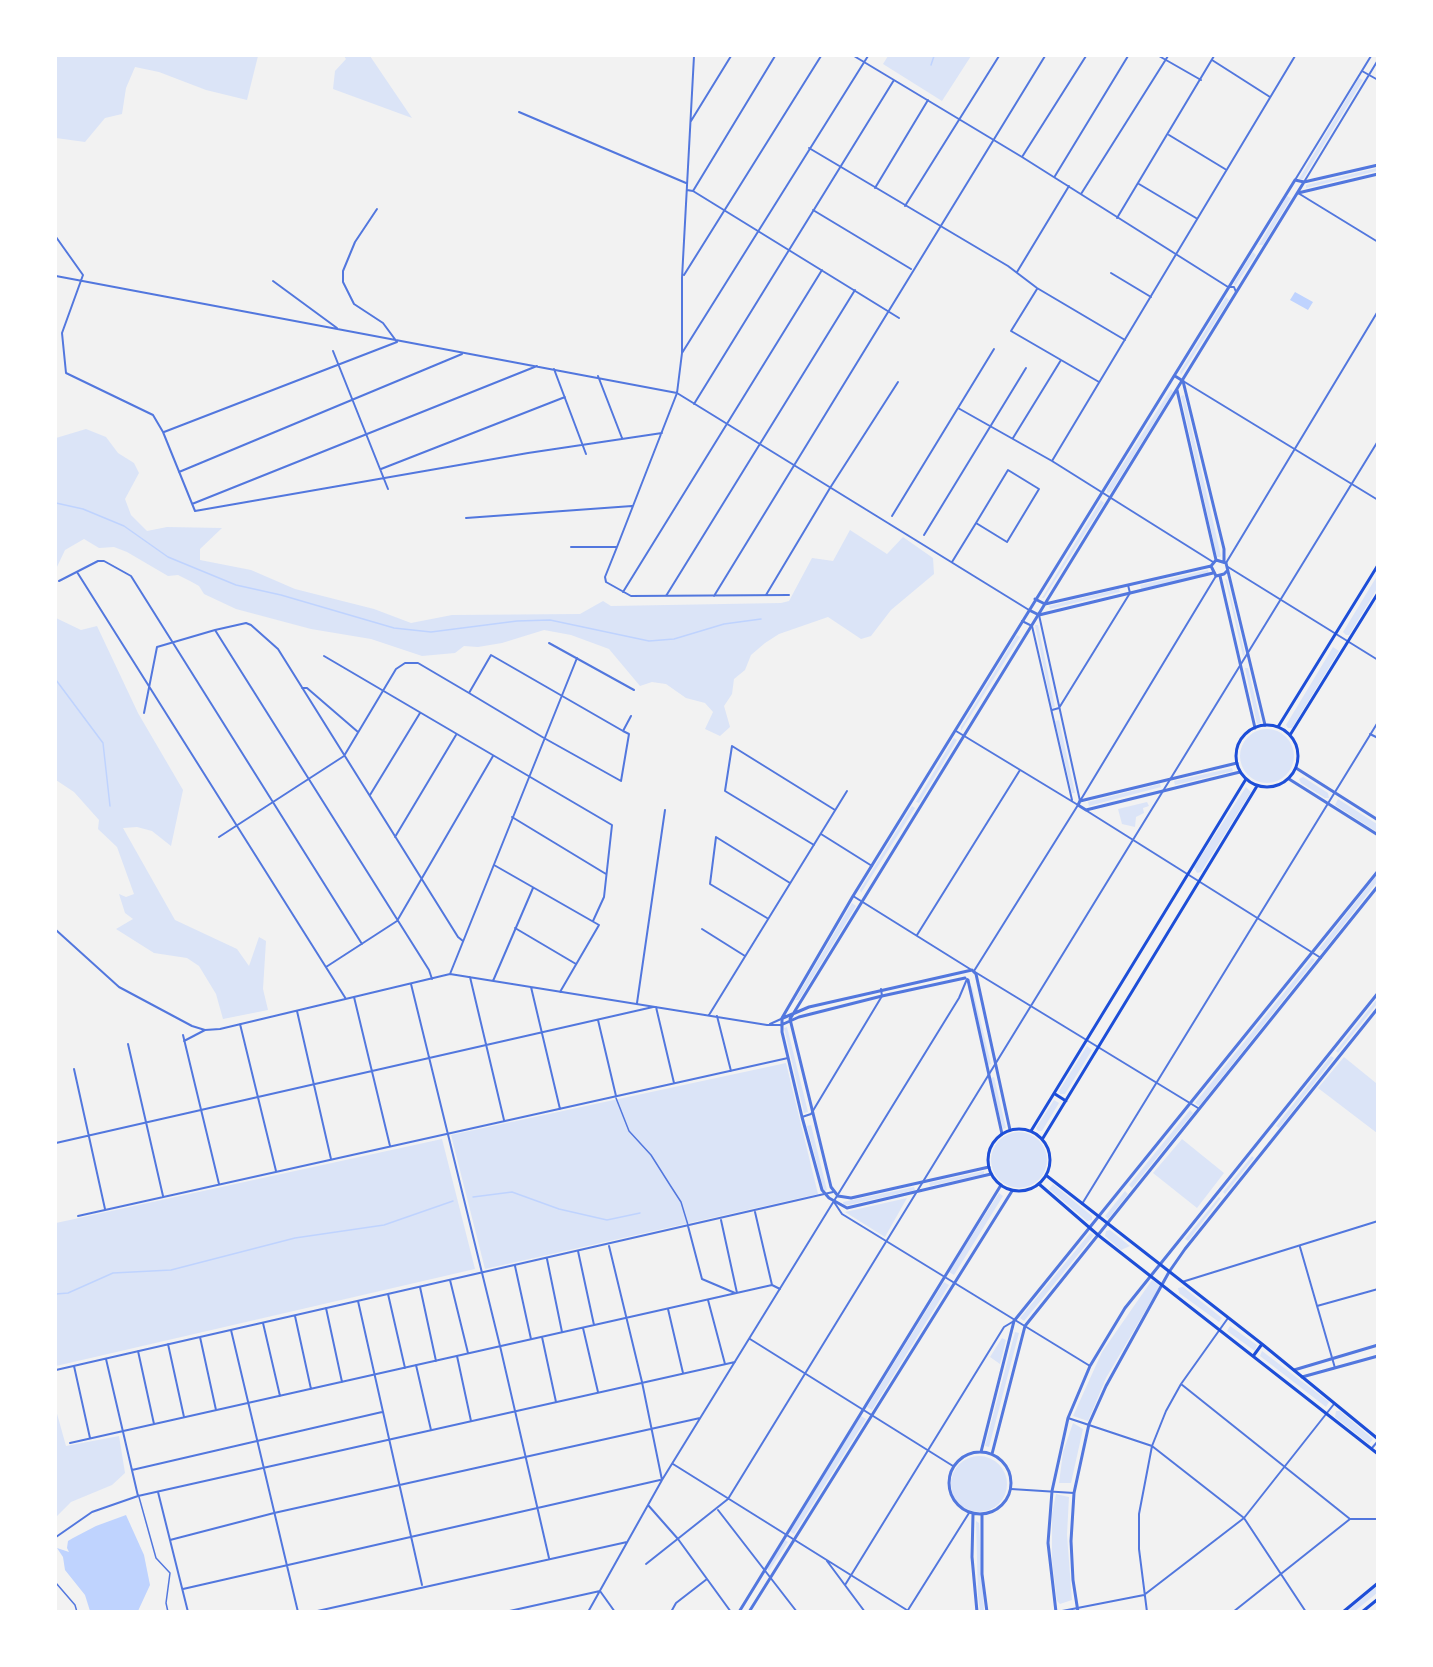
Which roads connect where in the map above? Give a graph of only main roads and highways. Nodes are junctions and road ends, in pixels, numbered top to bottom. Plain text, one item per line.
1 (1377, 565) edge
2 (1377, 593) edge
3 (1278, 727) junction
4 (1290, 735) junction
5 (1246, 779) junction
6 (1257, 786) junction
7 (1054, 1094) junction
8 (1066, 1101) junction
9 (1031, 1131) junction
10 (1043, 1138) junction
11 (1047, 1176) junction
12 (1039, 1184) junction
13 (1262, 1344) junction
14 (1254, 1355) junction
15 (1377, 1440) edge
16 (1377, 1454) edge
17 (1377, 1583) edge
18 (1377, 1599) edge
19 (1343, 1611) edge
20 (1362, 1611) edge

1 - 3 main road
2 - 4 main road
3 - 4 main road
3 - 5 main road
4 - 6 main road
5 - 6 main road
5 - 7 main road
6 - 8 main road
7 - 8 main road
7 - 9 main road
8 - 10 main road
9 - 10 main road
9 - 12 main road
10 - 11 main road
11 - 12 main road
11 - 13 main road
12 - 14 main road
13 - 14 main road
13 - 15 main road
14 - 16 main road
17 - 19 main road
18 - 20 main road

